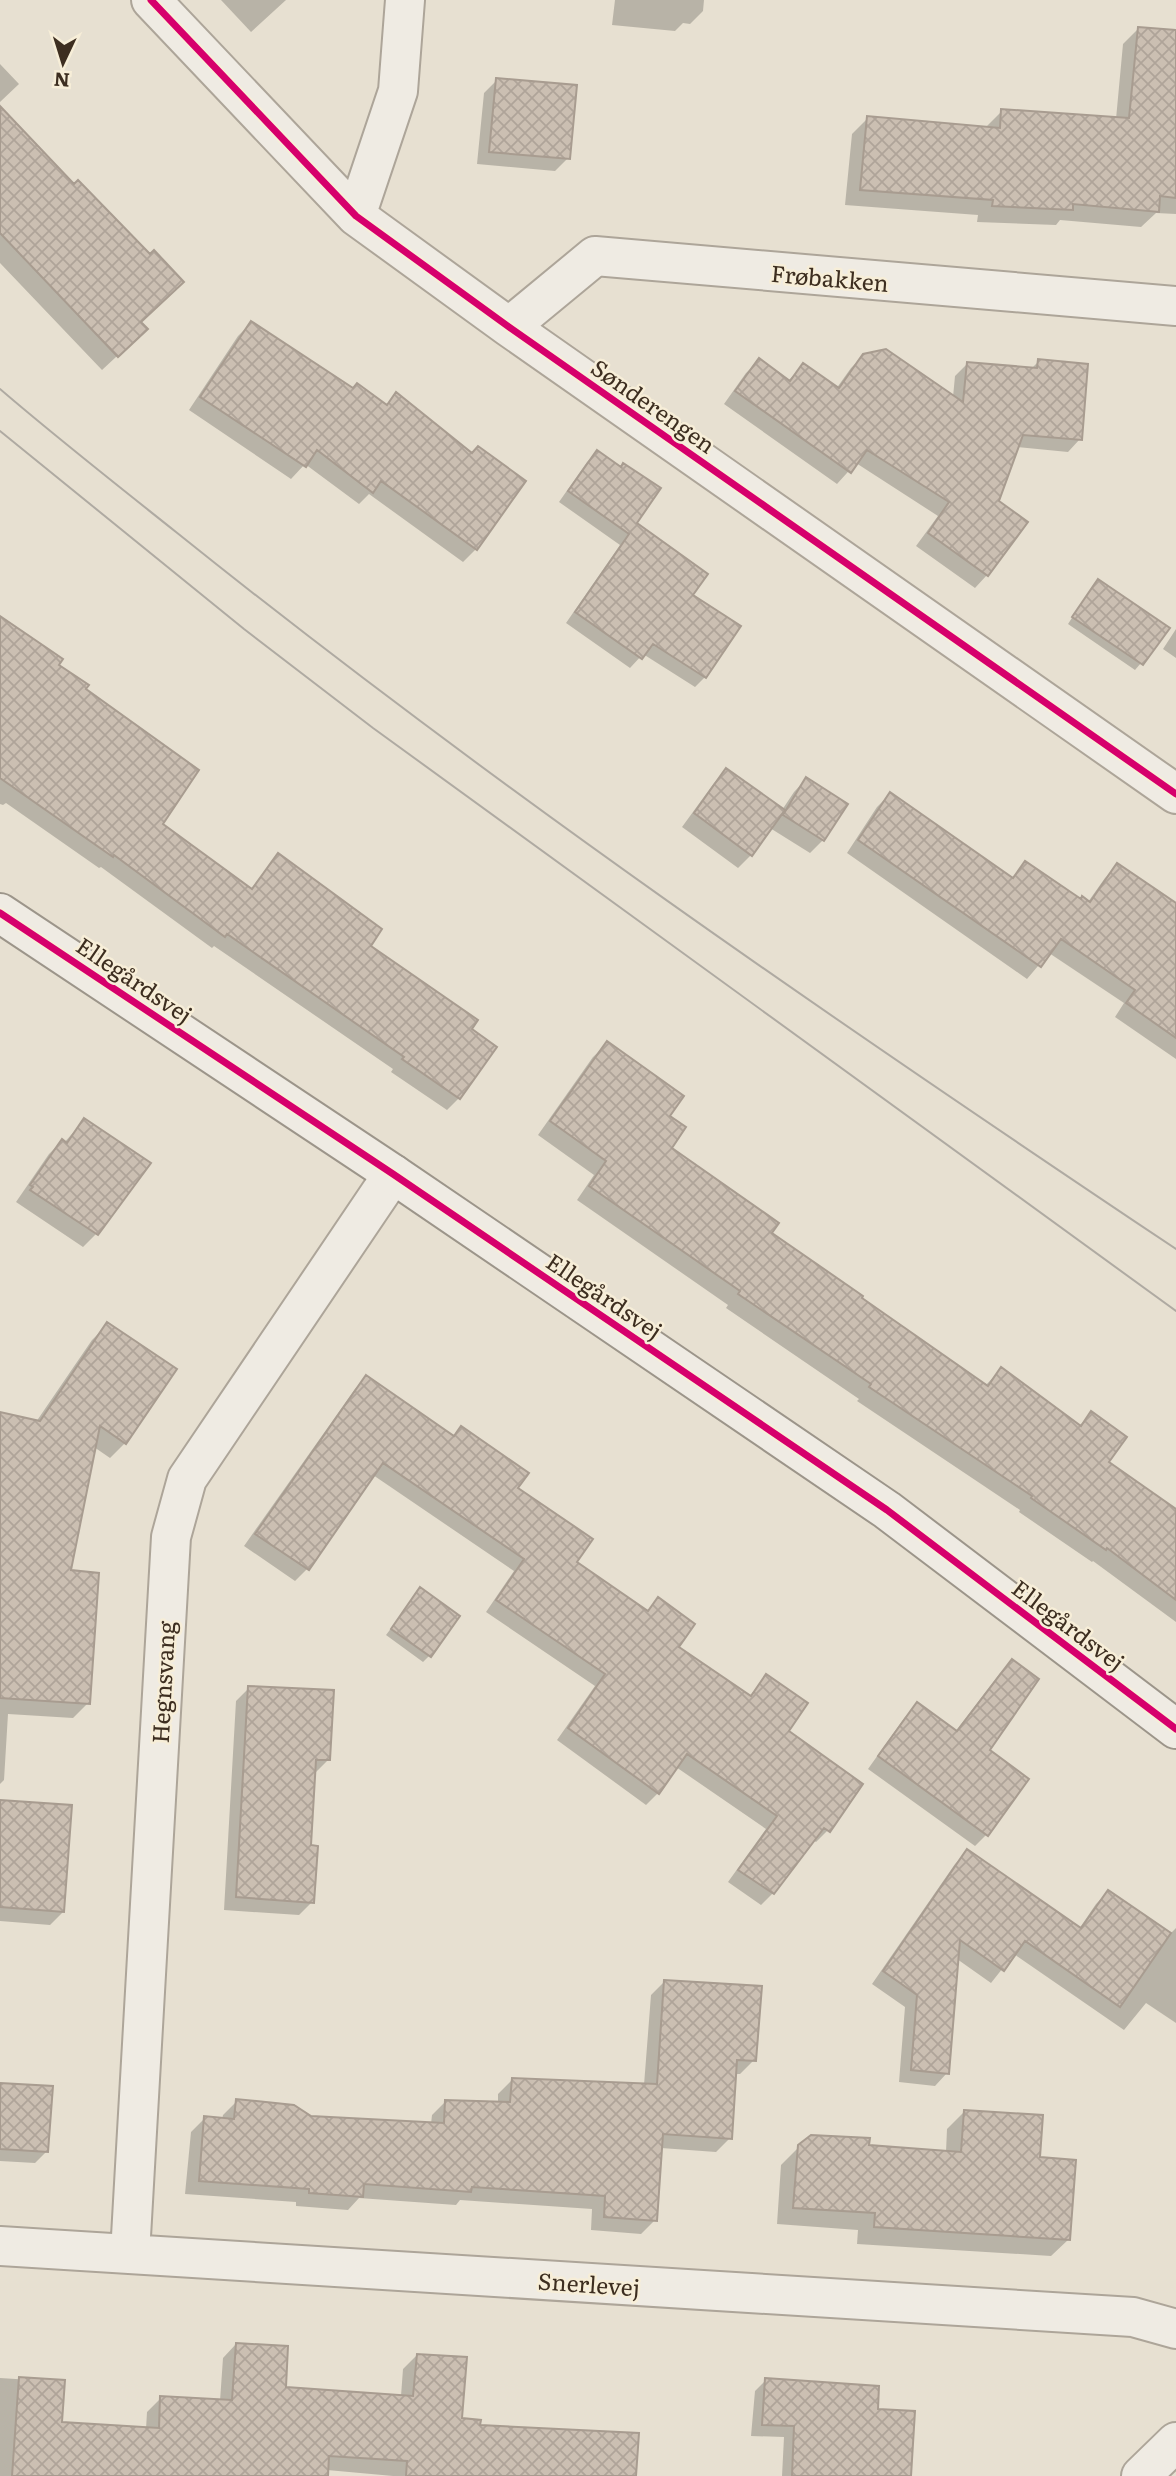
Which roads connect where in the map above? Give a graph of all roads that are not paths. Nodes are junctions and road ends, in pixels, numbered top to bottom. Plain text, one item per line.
1 (151, 0) edge
2 (405, 0) edge
3 (356, 216) junction
4 (1176, 306) edge
5 (509, 327) junction
6 (1176, 794) edge
7 (0, 913) edge
8 (393, 1174) junction
9 (1176, 1729) edge
10 (0, 2246) edge
11 (130, 2254) junction
12 (1176, 2329) edge
13 (1176, 2442) edge
14 (1141, 2476) edge

1 - 3 street, Sønderengen
2 - 3 street
3 - 5 street, Sønderengen
4 - 5 street, Frøbakken
5 - 6 street, Sønderengen
7 - 8 street, Ellegårdsvej
8 - 9 street, Ellegårdsvej
8 - 11 street, Hegnsvang
10 - 11 street, Snerlevej
11 - 12 street, Snerlevej
13 - 14 street

